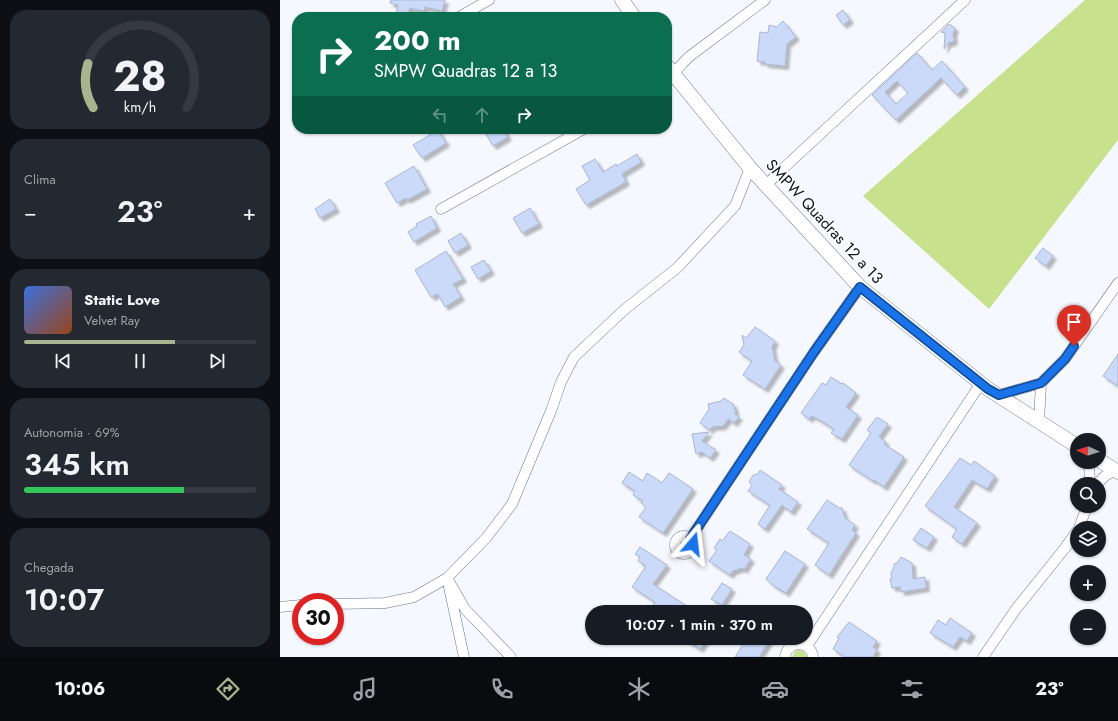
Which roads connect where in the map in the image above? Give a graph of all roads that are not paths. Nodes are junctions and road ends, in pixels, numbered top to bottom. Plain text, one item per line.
1 (489, 0) edge
2 (622, 0) edge
3 (765, 0) edge
4 (965, 0) edge
5 (468, 12) edge
6 (630, 12) edge
7 (672, 71) edge
8 (672, 77) edge
9 (575, 134) edge
10 (750, 168) junction
11 (766, 185) junction
12 (441, 209) dead end
13 (1118, 283) edge
14 (860, 287) junction
15 (981, 383) junction
16 (1041, 383) junction
17 (999, 395) junction
18 (1039, 422) junction
19 (1070, 442) edge
20 (1106, 464) edge
21 (1117, 471) edge
22 (1104, 477) edge
23 (690, 539) dead end
24 (1070, 541) edge
25 (447, 578) junction
26 (344, 604) edge
27 (292, 606) edge
28 (280, 607) edge
29 (807, 646) junction
30 (464, 657) edge
31 (511, 657) edge
32 (785, 657) edge
33 (813, 657) edge
34 (983, 657) edge

1 - 5 street
2 - 6 street
3 - 7 street
4 - 11 street
8 - 10 street, SMPW Quadras 12 a 13
9 - 12 street
10 - 11 street, SMPW Quadras 12 a 13
10 - 25 street
11 - 14 street, SMPW Quadras 12 a 13
13 - 16 street
14 - 15 street, SMPW Quadras 12 a 13
14 - 23 street
15 - 17 street, SMPW Quadras 12 a 13
15 - 29 street
16 - 17 street
16 - 18 street
17 - 18 street, SMPW Quadras 12 a 13
18 - 19 street, SMPW Quadras 12 a 13
20 - 21 street
21 - 22 street
24 - 34 street
25 - 26 street
25 - 30 street
25 - 31 street
27 - 28 street
29 - 32 street
29 - 33 street

